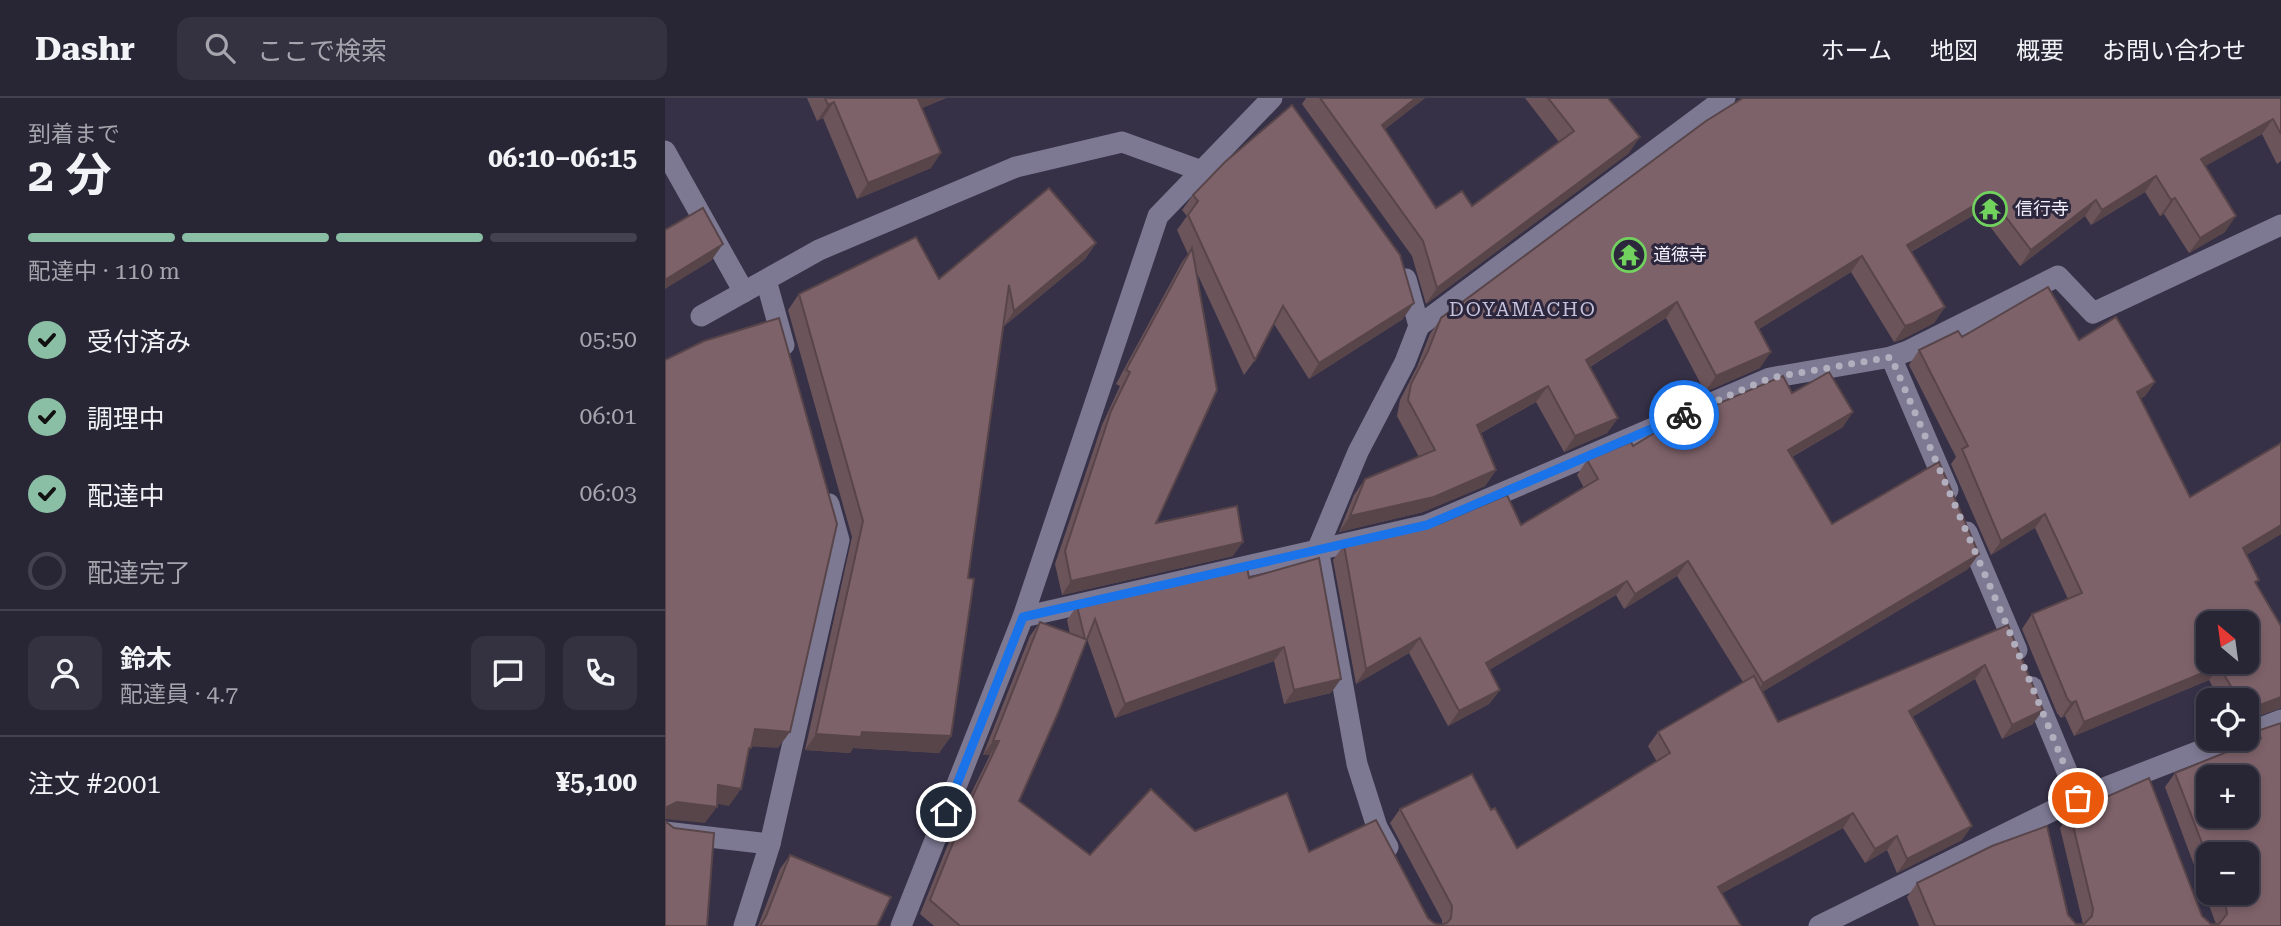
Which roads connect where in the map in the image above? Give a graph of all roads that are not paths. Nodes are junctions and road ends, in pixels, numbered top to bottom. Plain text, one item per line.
1 (1725, 98) edge
2 (1281, 102) edge
3 (665, 151) edge
4 (1202, 171) junction
5 (2281, 225) edge
6 (1401, 264) edge
7 (766, 280) junction
8 (744, 292) junction
9 (701, 316) dead end
10 (1419, 326) junction
11 (1891, 357) junction
12 (791, 371) edge
13 (824, 488) edge
14 (1318, 548) junction
15 (1023, 617) junction
16 (2281, 720) edge
17 (2259, 728) edge
18 (2206, 751) edge
19 (2078, 798) junction
20 (2044, 815) junction
21 (665, 831) edge
22 (2049, 840) edge
23 (770, 844) junction
24 (1396, 862) edge
25 (744, 926) edge
26 (901, 926) edge
27 (1819, 926) edge

1 - 10 street
2 - 4 street
3 - 8 street
4 - 7 street
4 - 15 street
5 - 11 street
6 - 10 street
7 - 8 street
7 - 12 street
8 - 9 street
10 - 14 street
11 - 14 street
11 - 19 street
13 - 23 street
14 - 15 street
14 - 24 street
15 - 26 street
16 - 17 street
18 - 19 street
19 - 20 street
20 - 22 street
20 - 27 street
21 - 23 street
23 - 25 street

